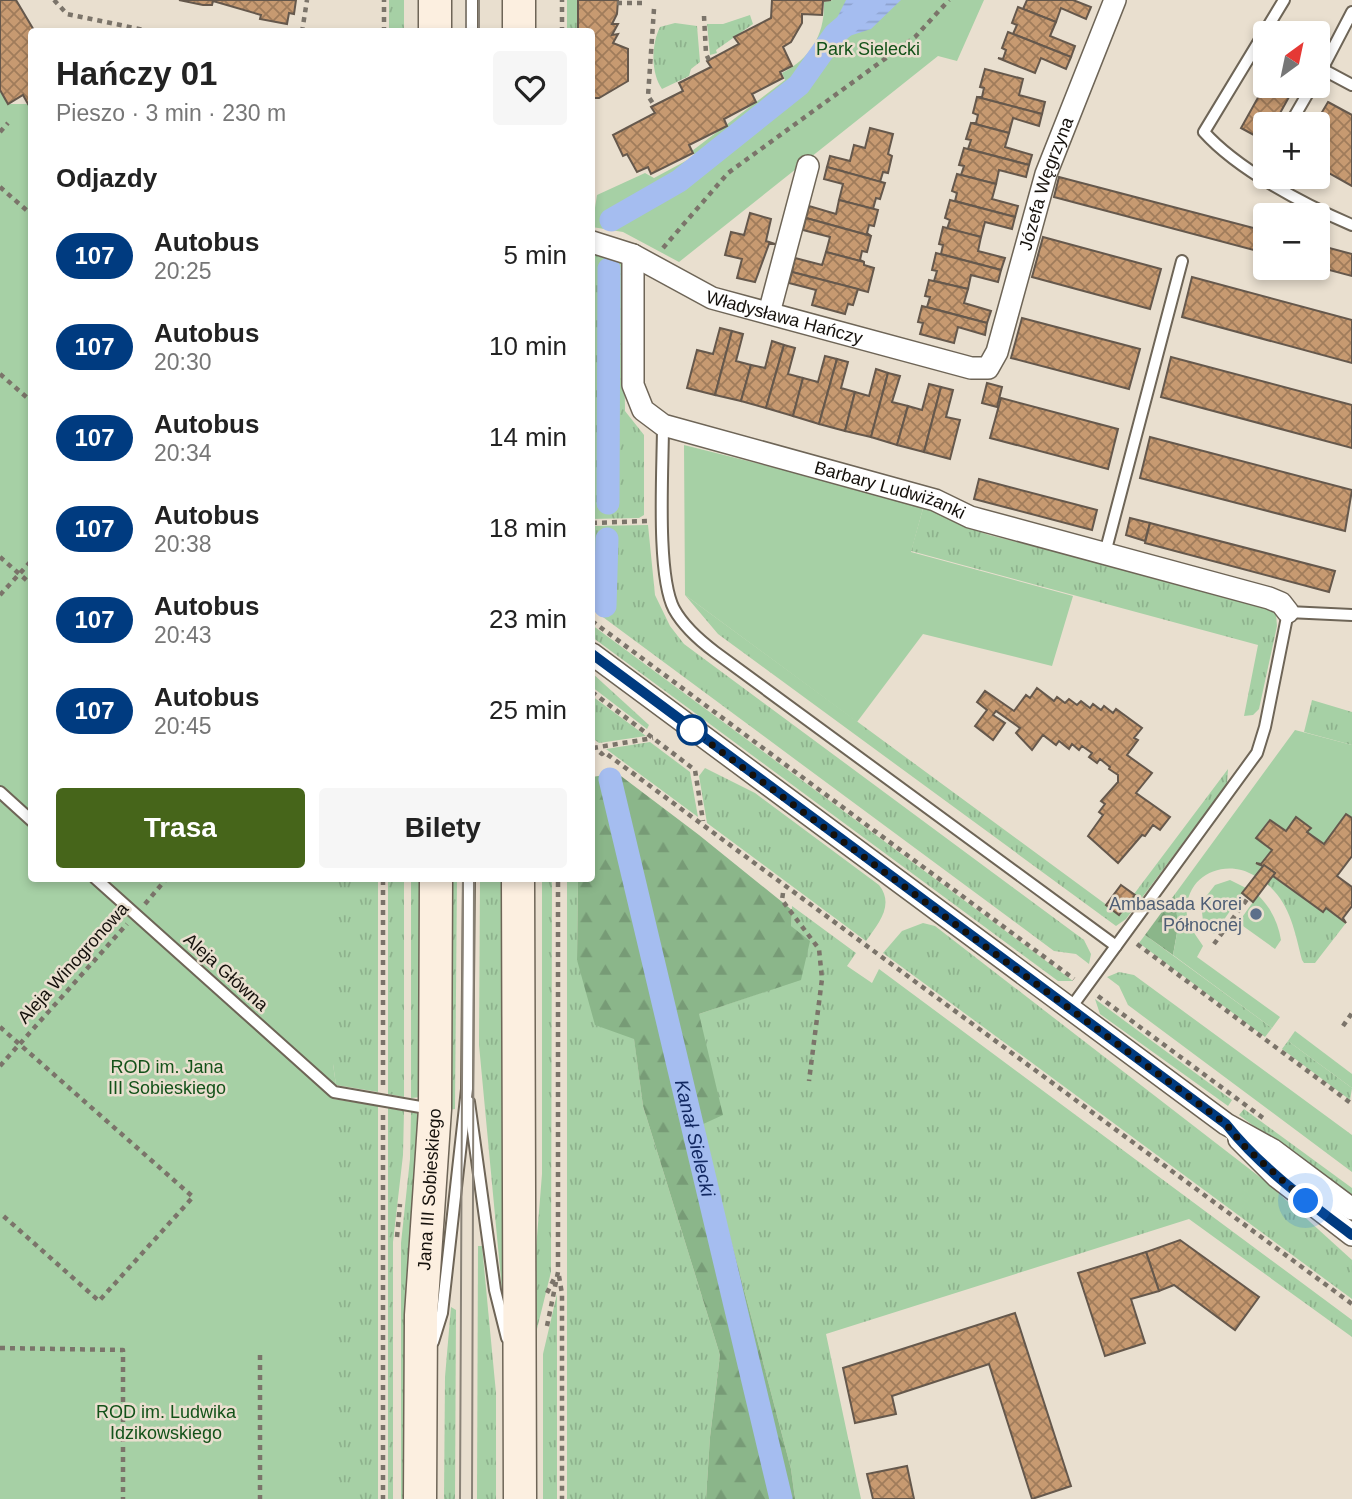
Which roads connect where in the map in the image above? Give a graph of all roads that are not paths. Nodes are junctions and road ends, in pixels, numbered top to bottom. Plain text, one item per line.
1 (435, 0) edge
2 (472, 0) edge
3 (519, 0) edge
4 (1115, 0) edge
5 (1284, 0) edge
6 (1352, 12) edge
7 (435, 28) edge
8 (472, 28) edge
9 (519, 28) edge
10 (1330, 54) edge
11 (1330, 77) edge
12 (1352, 85) edge
13 (808, 166) dead end
14 (1253, 166) edge
15 (1293, 189) edge
16 (1352, 225) edge
17 (595, 243) edge
18 (640, 259) junction
19 (1182, 261) dead end
20 (769, 313) junction
21 (988, 368) joint
22 (663, 425) junction
23 (1105, 552) junction
24 (1288, 612) junction
25 (1352, 615) edge
26 (595, 656) edge
27 (0, 792) edge
28 (28, 817) edge
29 (99, 882) edge
30 (436, 882) edge
31 (469, 882) edge
32 (518, 882) edge
33 (1116, 946) junction
34 (1070, 1009) junction
35 (467, 1088) junction
36 (435, 1110) junction
37 (1226, 1124) junction
38 (1352, 1209) edge
39 (1352, 1235) edge
40 (420, 1388) junction
41 (520, 1389) junction
42 (420, 1499) edge
43 (520, 1499) edge

1 - 7 main road
2 - 8 lane
3 - 9 main road
4 - 21 street, Józefa Węgrzyna
5 - 14 lane
6 - 10 lane
11 - 12 lane
13 - 20 street
15 - 16 lane
17 - 18 street, Władysława Hańczy
18 - 20 street, Władysława Hańczy
18 - 22 street
19 - 23 lane
20 - 21 street, Władysława Hańczy
22 - 23 street, Barbary Ludwiżanki
22 - 33 lane
23 - 24 street, Barbary Ludwiżanki
24 - 25 lane
24 - 33 lane
26 - 34 street
27 - 28 lane
29 - 36 lane, Aleja Główna
30 - 36 main road, Jana III Sobieskiego
31 - 35 lane
32 - 41 main road
33 - 34 lane
34 - 37 street
35 - 40 lane
35 - 41 lane
36 - 40 main road, Jana III Sobieskiego
37 - 38 street
37 - 39 street
40 - 42 main road, Jana III Sobieskiego
41 - 43 main road

